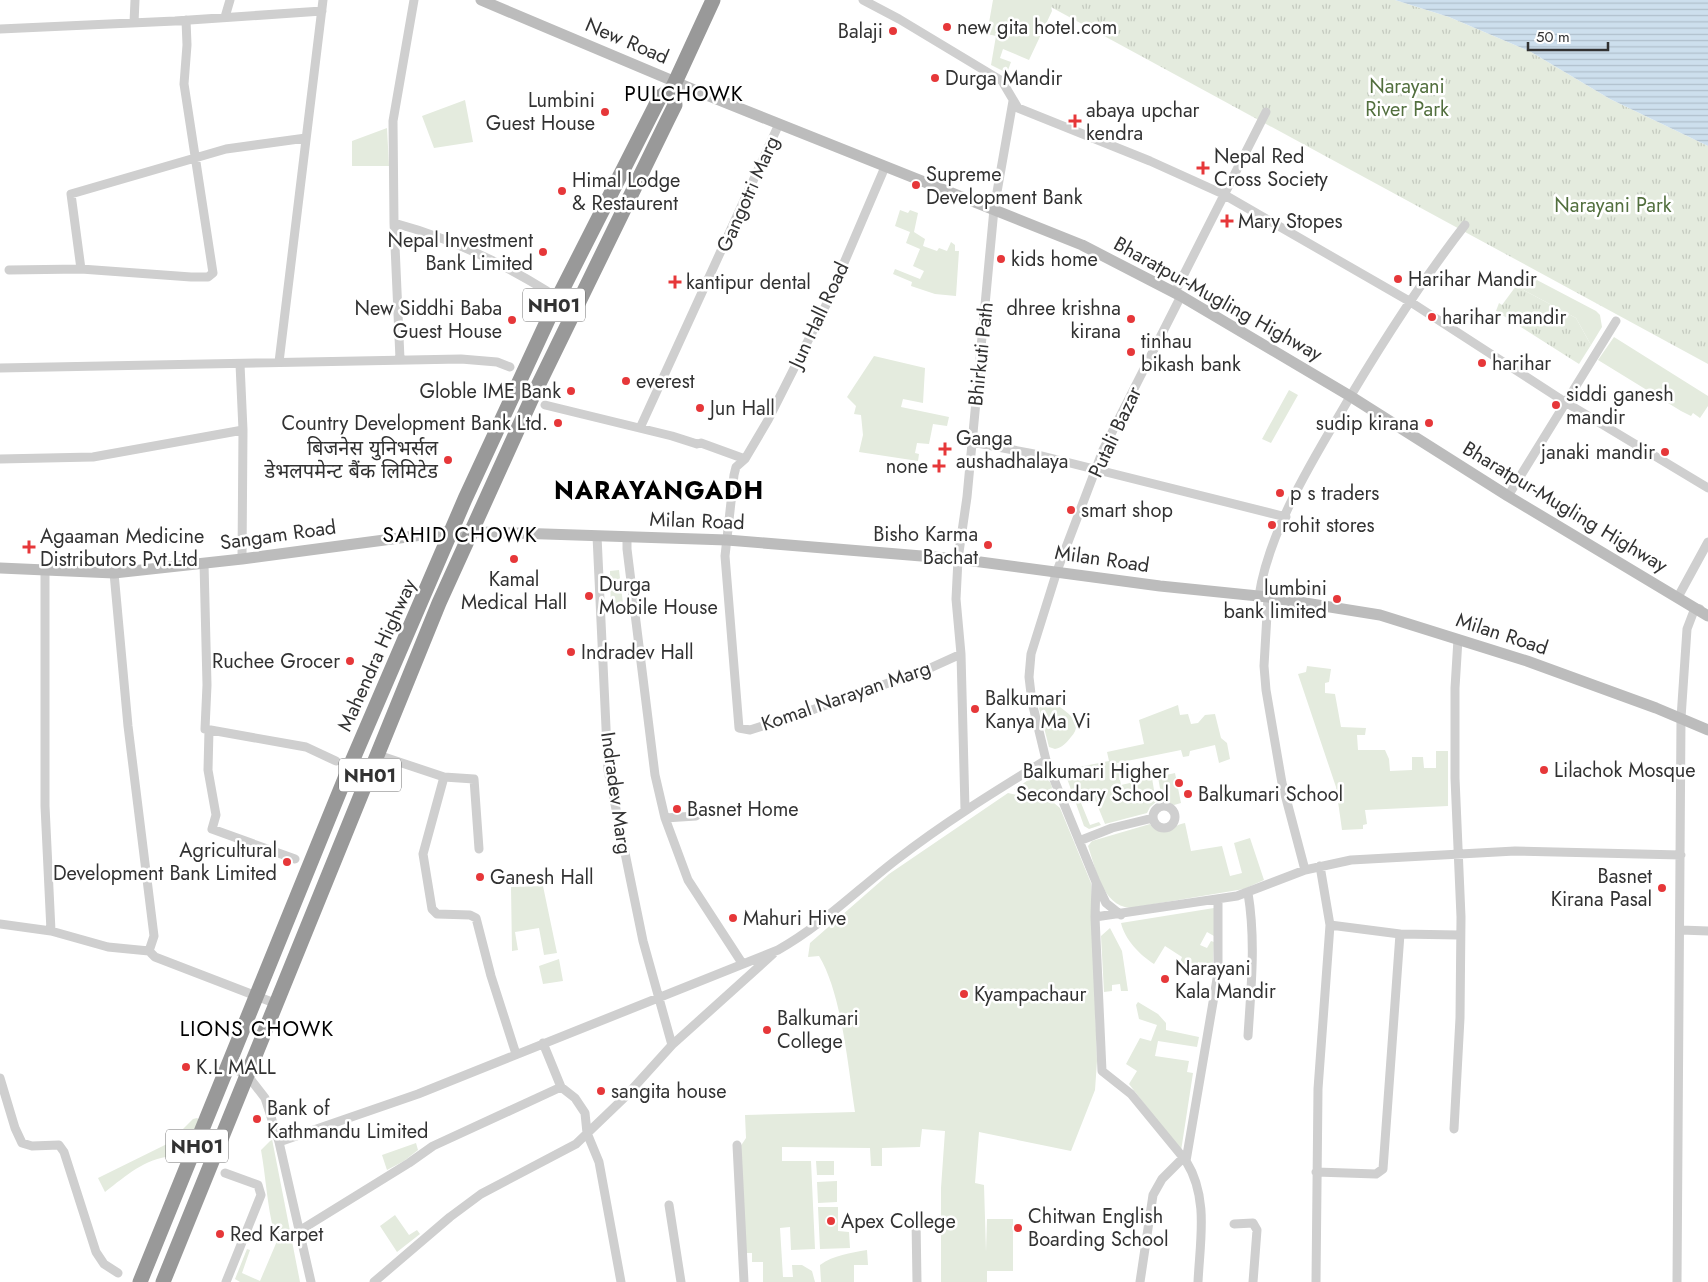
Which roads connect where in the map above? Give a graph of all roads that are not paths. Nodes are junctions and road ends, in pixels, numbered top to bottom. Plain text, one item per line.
1 (135, 0) edge
2 (230, 0) edge
3 (323, 0) edge
4 (414, 0) edge
5 (481, 0) edge
6 (713, 0) edge
7 (864, 0) edge
8 (507, 5) edge
9 (322, 11) junction
10 (226, 17) junction
11 (186, 20) junction
12 (134, 23) junction
13 (0, 29) edge
14 (674, 85) junction
15 (1013, 101) junction
16 (1266, 112) dead end
17 (779, 124) junction
18 (306, 138) junction
19 (195, 157) junction
20 (885, 167) junction
21 (1223, 194) junction
22 (994, 209) junction
23 (394, 223) junction
24 (1464, 225) dead end
25 (81, 269) junction
26 (9, 270) dead end
27 (547, 291) dead end
28 (1178, 294) junction
29 (1409, 301) junction
30 (1616, 321) dead end
31 (400, 359) junction
32 (279, 362) junction
33 (240, 364) junction
34 (0, 368) edge
35 (510, 368) dead end
36 (1350, 396) junction
37 (1565, 402) junction
38 (545, 405) dead end
39 (640, 428) junction
40 (243, 430) junction
41 (972, 442) junction
42 (0, 459) edge
43 (745, 459) junction
44 (1096, 470) junction
45 (1708, 488) edge
46 (1508, 496) junction
47 (1286, 517) junction
48 (452, 531) junction
49 (470, 532) junction
50 (597, 536) junction
51 (627, 537) junction
52 (727, 540) junction
53 (1708, 542) edge
54 (242, 559) junction
55 (958, 559) junction
56 (204, 563) junction
57 (0, 568) edge
58 (45, 571) junction
59 (1057, 571) junction
60 (114, 573) junction
61 (1263, 597) junction
62 (1678, 598) junction
63 (1695, 608) junction
64 (1708, 611) edge
65 (1708, 616) edge
66 (1458, 639) junction
67 (960, 654) junction
68 (1681, 718) junction
69 (209, 730) junction
70 (1708, 730) edge
71 (378, 755) junction
72 (1046, 760) junction
73 (336, 761) dead end
74 (444, 777) junction
75 (965, 809) junction
76 (696, 816) dead end
77 (665, 818) junction
78 (1153, 818) dead end
79 (1078, 842) junction
80 (479, 848) dead end
81 (1459, 853) junction
82 (1681, 855) junction
83 (295, 860) dead end
84 (1320, 866) junction
85 (1305, 870) junction
86 (1096, 882) junction
87 (1248, 893) junction
88 (1218, 900) junction
89 (1121, 915) junction
90 (1095, 917) junction
91 (0, 924) edge
92 (1330, 925) junction
93 (1681, 930) junction
94 (50, 931) junction
95 (1708, 931) edge
96 (1400, 934) junction
97 (1459, 935) junction
98 (149, 950) junction
99 (778, 950) junction
100 (742, 963) junction
101 (257, 997) junction
102 (657, 998) junction
103 (277, 1004) junction
104 (1248, 1036) dead end
105 (543, 1043) junction
106 (672, 1045) junction
107 (516, 1054) junction
108 (229, 1066) junction
109 (248, 1076) junction
110 (0, 1078) edge
111 (561, 1087) junction
112 (1454, 1129) dead end
113 (587, 1133) junction
114 (279, 1142) junction
115 (737, 1145) dead end
116 (1184, 1160) junction
117 (1316, 1172) junction
118 (225, 1173) dead end
119 (669, 1205) dead end
120 (916, 1220) dead end
121 (1234, 1224) dead end
122 (299, 1231) junction
123 (118, 1273) dead end
124 (140, 1282) edge
125 (163, 1282) edge
126 (226, 1282) edge
127 (311, 1282) edge
128 (374, 1282) edge
129 (621, 1282) edge
130 (681, 1282) edge
131 (744, 1282) edge
132 (917, 1282) edge
133 (1140, 1282) edge
134 (1198, 1282) edge
135 (1253, 1282) edge
136 (1316, 1282) edge
137 (1676, 1282) edge

1 - 12 street
2 - 10 street
3 - 9 street
4 - 23 street
5 - 8 street, New Road
6 - 14 highway, Mahendra Highway / NH01
7 - 15 street
8 - 14 street, New Road
9 - 10 street
9 - 18 street
10 - 11 street
11 - 12 street
11 - 19 street
12 - 13 street
14 - 17 street, Bharatpur-Mugling Highway
14 - 48 highway, Mahendra Highway / NH01
14 - 49 highway, Mahendra Highway / NH01
15 - 21 street
15 - 22 street, Bhirkuti Path
16 - 21 street, Putali Bazar
17 - 20 street, Bharatpur-Mugling Highway
17 - 39 street, Gangotri Marg
18 - 19 street
18 - 32 street
19 - 25 street
19 - 25 street
20 - 22 street, Bharatpur-Mugling Highway
20 - 43 street, Jun Hall Road
21 - 28 street, Putali Bazar
21 - 29 street
22 - 28 street, Bharatpur-Mugling Highway
22 - 41 street, Bhirkuti Path
23 - 27 street
23 - 31 street
24 - 29 street
25 - 26 street
28 - 36 street, Bharatpur-Mugling Highway
28 - 44 street, Putali Bazar
29 - 36 street
29 - 37 street
30 - 37 street
31 - 32 street
31 - 35 street
32 - 33 street
33 - 34 street
33 - 40 street
36 - 46 street, Bharatpur-Mugling Highway
36 - 47 street
37 - 45 street
37 - 46 street
38 - 39 street
39 - 43 street
40 - 42 street
40 - 54 street
41 - 44 street
41 - 55 street, Bhirkuti Path
43 - 52 street, Jun Hall Road
44 - 47 street
44 - 59 street, Putali Bazar
46 - 62 street, Bharatpur-Mugling Highway
47 - 61 street
48 - 49 street, Sangam Road
48 - 54 street, Sangam Road
48 - 101 highway, Mahendra Highway / NH01
49 - 50 street, Milan Road
49 - 71 highway, Mahendra Highway / NH01
50 - 51 street, Milan Road
50 - 102 street, Indradev Marg
51 - 52 street, Milan Road
51 - 77 street
52 - 55 street, Milan Road
52 - 67 street, Komal Narayan Marg
53 - 62 street
54 - 56 street, Sangam Road
55 - 59 street, Milan Road
55 - 67 street, Bhirkuti Path
56 - 60 street, Sangam Road
56 - 69 street
57 - 58 street, Sangam Road
58 - 60 street, Sangam Road
58 - 94 street
59 - 61 street, Milan Road
59 - 72 street, Putali Bazar
60 - 98 street
61 - 66 street, Milan Road
61 - 85 street
62 - 63 street, Bharatpur-Mugling Highway
63 - 64 street
63 - 65 street, Bharatpur-Mugling Highway
63 - 68 street
66 - 68 street, Milan Road
66 - 81 street
67 - 75 street, Bhirkuti Path
68 - 70 street, Milan Road
68 - 82 street
69 - 73 street
69 - 83 street
71 - 74 street
71 - 103 highway, Mahendra Highway / NH01
72 - 75 street
72 - 79 street, Putali Bazar
74 - 80 street
74 - 107 street
75 - 99 street
76 - 77 street
77 - 100 street
78 - 79 street
79 - 86 street, Putali Bazar
81 - 82 street
81 - 84 street
81 - 97 street
82 - 93 street
84 - 85 street
84 - 92 street
85 - 87 street
86 - 89 street, Putali Bazar
86 - 90 street
87 - 88 street
87 - 104 street
88 - 89 street
88 - 116 street
89 - 90 street
90 - 116 street
91 - 94 street
92 - 96 street
92 - 117 street
93 - 95 street
93 - 137 street
94 - 98 street
96 - 97 street
96 - 117 street
97 - 112 street
98 - 101 street
99 - 100 street
99 - 106 street
100 - 102 street
101 - 103 street
101 - 108 highway, Mahendra Highway / NH01
102 - 105 street
102 - 106 street, Indradev Marg
103 - 109 highway, Mahendra Highway / NH01
105 - 107 street
105 - 111 street
106 - 113 street
107 - 114 street
108 - 109 street
108 - 124 highway, Mahendra Highway / NH01
109 - 114 street
109 - 125 highway, Mahendra Highway / NH01
110 - 123 street
111 - 113 street
111 - 122 street
113 - 128 street
113 - 129 street
114 - 122 street
115 - 131 street
116 - 133 street
116 - 134 street
117 - 136 street
118 - 126 street
119 - 130 street
120 - 132 street
121 - 135 street
122 - 127 street

